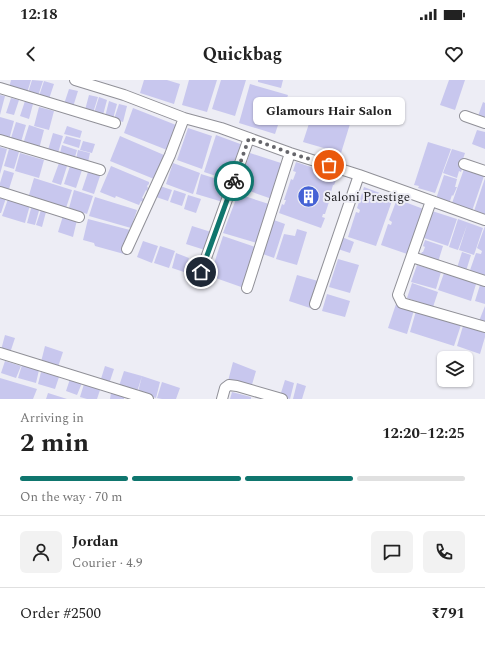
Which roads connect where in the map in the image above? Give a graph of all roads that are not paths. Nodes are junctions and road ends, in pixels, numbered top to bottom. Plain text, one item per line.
1 (75, 80) edge
2 (0, 88) edge
3 (465, 116) dead end
4 (184, 118) junction
5 (115, 124) dead end
6 (485, 124) edge
7 (249, 138) junction
8 (0, 140) edge
9 (290, 153) junction
10 (464, 164) dead end
11 (100, 170) dead end
12 (485, 171) edge
13 (359, 175) junction
14 (0, 192) edge
15 (431, 201) junction
16 (79, 217) dead end
17 (485, 220) edge
18 (127, 249) dead end
19 (412, 257) junction
20 (201, 272) dead end
21 (485, 281) edge
22 (247, 288) dead end
23 (315, 304) dead end
24 (485, 327) edge
25 (0, 353) edge
26 (148, 399) edge
27 (222, 399) edge
28 (282, 399) edge

1 - 4 street
2 - 5 street
3 - 6 street
4 - 7 street
4 - 18 street
7 - 9 street
7 - 20 street
8 - 11 street
9 - 13 street
9 - 22 street
10 - 12 street
13 - 15 street
13 - 23 street
14 - 16 street
15 - 17 street
15 - 19 street
19 - 21 street
19 - 24 street
25 - 26 street
27 - 28 street

